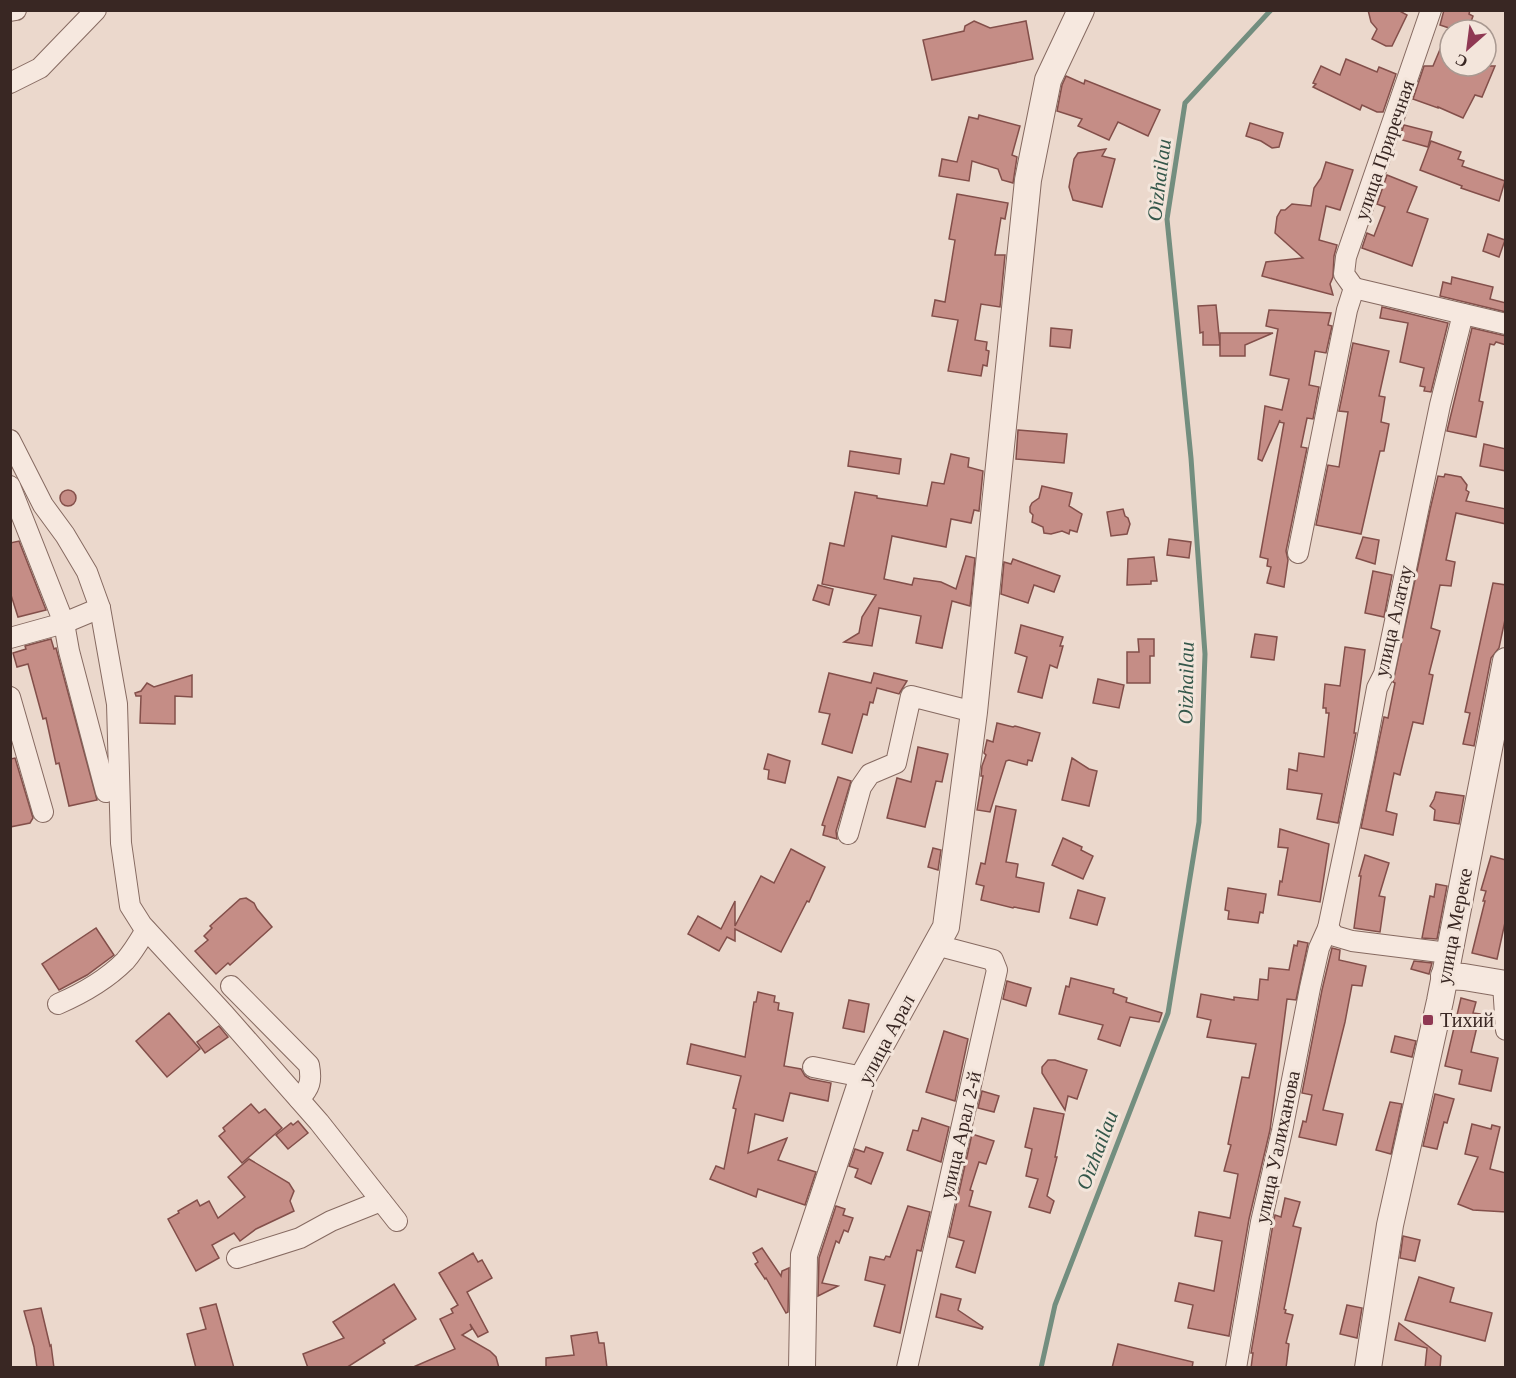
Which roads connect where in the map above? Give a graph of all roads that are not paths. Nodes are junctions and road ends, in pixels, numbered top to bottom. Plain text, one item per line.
1 (16, 10) edge
2 (1081, 10) edge
3 (1431, 10) edge
4 (10, 11) edge
5 (96, 11) edge
6 (10, 83) edge
7 (1354, 288) junction
8 (1463, 314) junction
9 (1506, 324) edge
10 (10, 440) edge
11 (10, 486) edge
12 (1298, 553) dead end
13 (100, 608) junction
14 (64, 623) junction
15 (10, 638) edge
16 (1506, 661) edge
17 (10, 697) edge
18 (974, 712) junction
19 (106, 792) dead end
20 (42, 812) dead end
21 (848, 834) dead end
22 (1328, 928) junction
23 (146, 930) junction
24 (936, 945) junction
25 (1446, 964) junction
26 (1504, 984) edge
27 (231, 986) dead end
28 (58, 1004) dead end
29 (1506, 1030) edge
30 (813, 1067) dead end
31 (863, 1077) junction
32 (299, 1099) junction
33 (381, 1201) junction
34 (397, 1221) dead end
35 (237, 1258) dead end
36 (802, 1368) edge
37 (908, 1368) edge
38 (1236, 1368) edge
39 (1368, 1368) edge

1 - 4 street
2 - 18 street, улица Арал
3 - 7 street, улица Приречная
5 - 6 street
7 - 8 street
7 - 12 street
8 - 9 street
8 - 22 street, улица Алатау
10 - 13 street
11 - 14 street
13 - 14 street
13 - 23 street
14 - 15 street
14 - 19 street
16 - 25 street, улица Мереке
17 - 20 street
18 - 21 street
18 - 24 street, улица Арал
22 - 25 street
22 - 38 street, улица Уалиханова
23 - 28 street
23 - 32 street
24 - 31 street, улица Арал
24 - 37 street, улица Арал 2-й
25 - 26 street
25 - 39 street, улица Мереке
26 - 29 street
27 - 32 street
30 - 31 street
31 - 36 street, улица Арал
32 - 33 street
33 - 34 street
33 - 35 street

